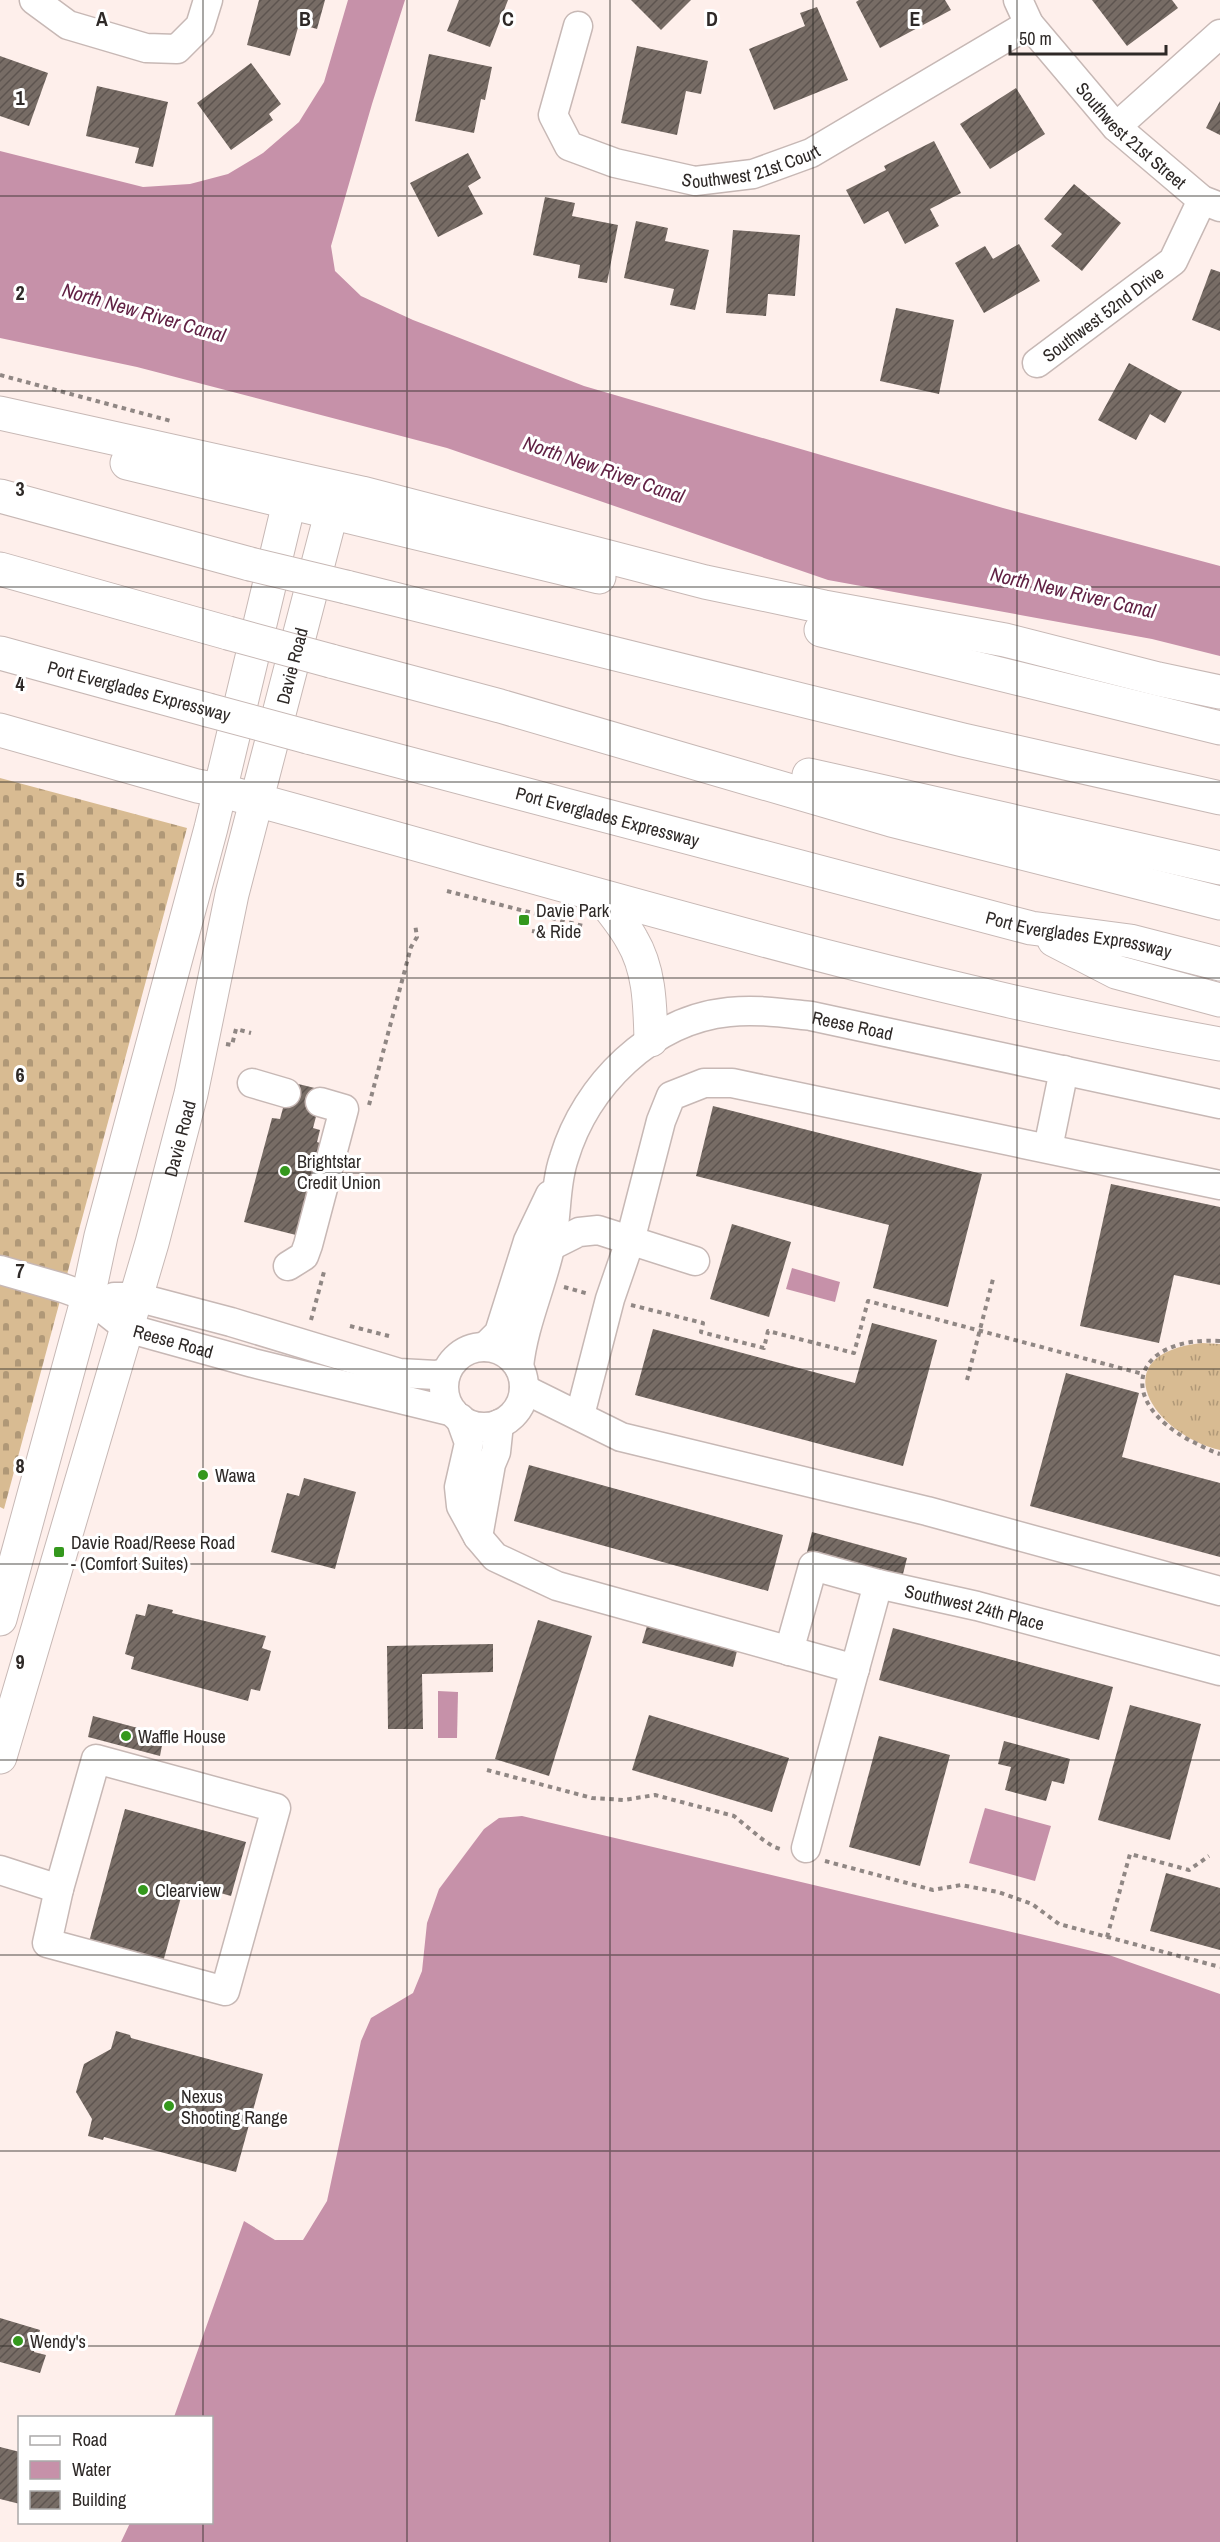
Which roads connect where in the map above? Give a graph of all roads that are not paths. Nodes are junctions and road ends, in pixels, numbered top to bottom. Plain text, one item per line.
1 (34, 0) edge
2 (208, 0) edge
3 (1023, 12) edge
4 (578, 26) dead end
5 (1220, 34) edge
6 (1116, 128) junction
7 (1211, 204) edge
8 (1037, 363) dead end
9 (0, 413) edge
10 (0, 432) edge
11 (0, 496) edge
12 (289, 503) junction
13 (331, 514) junction
14 (0, 569) edge
15 (821, 630) junction
16 (0, 653) edge
17 (1158, 679) junction
18 (1220, 692) edge
19 (500, 706) junction
20 (1220, 728) edge
21 (0, 730) edge
22 (219, 790) junction
23 (1220, 798) edge
24 (256, 800) junction
25 (1220, 868) edge
26 (602, 898) junction
27 (1220, 903) edge
28 (1031, 928) junction
29 (1220, 964) edge
30 (1220, 1000) edge
31 (651, 1040) junction
32 (1220, 1044) edge
33 (1064, 1070) junction
34 (252, 1083) dead end
35 (286, 1093) dead end
36 (320, 1102) dead end
37 (1220, 1104) edge
38 (1048, 1148) junction
39 (559, 1177) junction
40 (1220, 1185) edge
41 (630, 1241) junction
42 (551, 1246) junction
43 (695, 1261) dead end
44 (288, 1266) dead end
45 (0, 1270) edge
46 (88, 1297) junction
47 (136, 1297) junction
48 (127, 1328) junction
49 (485, 1347) junction
50 (446, 1373) junction
51 (521, 1378) junction
52 (456, 1415) junction
53 (580, 1415) junction
54 (499, 1424) junction
55 (478, 1537) junction
56 (10, 1544) edge
57 (878, 1584) junction
58 (1220, 1591) edge
59 (0, 1619) edge
60 (789, 1651) junction
61 (855, 1669) junction
62 (1220, 1671) edge
63 (0, 1757) edge
64 (804, 1853) road end
65 (0, 1870) edge
66 (59, 1889) junction

1 - 2 street
3 - 4 street, Southwest 21st Court
3 - 6 street, Southwest 21st Street
5 - 6 street
6 - 7 street, Southwest 21st Street
7 - 8 street, Southwest 52nd Drive
9 - 17 main road
10 - 12 main road
11 - 23 main road, bridge
12 - 13 main road
12 - 22 main road
13 - 15 main road
13 - 24 main road, Davie Road
14 - 19 main road, bridge
15 - 17 main road
15 - 20 main road
16 - 28 main road, Port Everglades Expressway, bridge
17 - 18 main road
19 - 25 main road
19 - 27 main road
21 - 22 main road
22 - 24 main road
22 - 46 main road
24 - 26 main road
24 - 47 main road, Davie Road
26 - 31 main road
26 - 32 main road
28 - 29 main road, Port Everglades Expressway
28 - 30 main road
31 - 33 street, Reese Road
31 - 39 street, Reese Road
33 - 37 street, Reese Road
33 - 38 street
34 - 35 street
36 - 44 street
38 - 40 street
38 - 41 street
39 - 42 street, Reese Road
39 - 49 street, Reese Road
41 - 42 street
41 - 43 street
41 - 53 street
42 - 51 street, Reese Road
45 - 46 street
46 - 47 street, Reese Road
46 - 48 street, Reese Road
46 - 56 main road
47 - 48 main road, Davie Road
47 - 50 street, Reese Road
48 - 52 street, Reese Road
48 - 63 main road, Davie Road
49 - 50 street
49 - 51 street
50 - 52 street
51 - 53 street
51 - 54 street
52 - 54 street
52 - 55 street
53 - 58 street
54 - 55 street
55 - 60 street
56 - 59 main road
57 - 60 street, Southwest 24th Place
57 - 61 street
57 - 62 street, Southwest 24th Place
60 - 61 street
61 - 64 street
65 - 66 street
66 - 66 street

